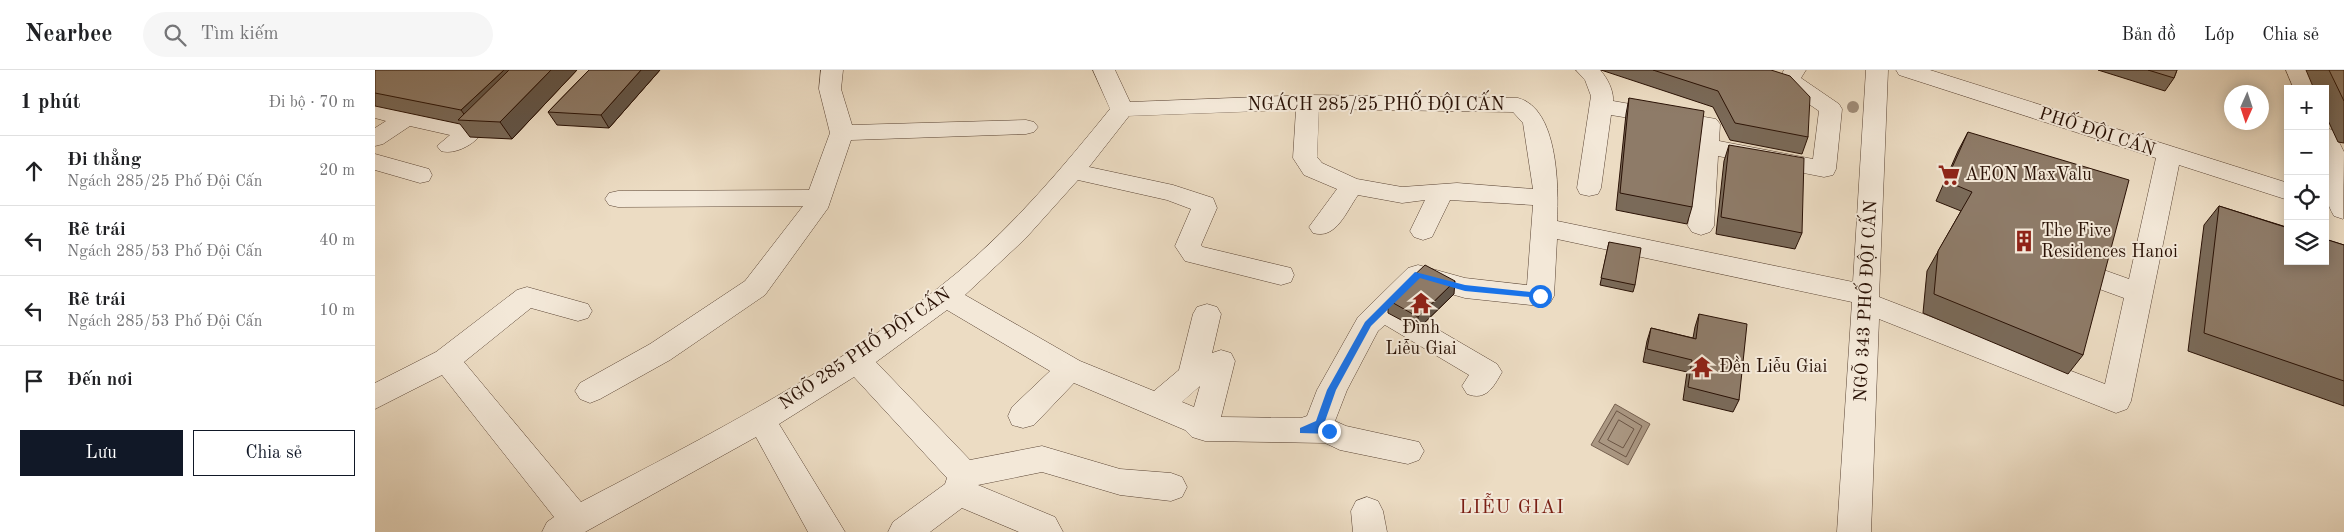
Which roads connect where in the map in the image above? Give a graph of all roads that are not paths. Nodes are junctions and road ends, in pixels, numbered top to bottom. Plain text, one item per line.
1 (832, 70) edge
2 (1104, 70) edge
3 (1587, 70) edge
4 (1877, 70) edge
5 (1907, 70) edge
6 (2297, 70) edge
7 (1765, 73) edge
8 (1792, 75) edge
9 (2303, 85) edge
10 (1307, 102) junction
11 (1600, 106) junction
12 (1122, 109) junction
13 (375, 111) edge
14 (406, 118) junction
15 (1026, 127) dead end
16 (843, 134) junction
17 (375, 139) edge
18 (2333, 144) edge
19 (449, 146) dead end
20 (1708, 146) junction
21 (2169, 155) junction
22 (375, 162) edge
23 (1073, 171) junction
24 (420, 175) dead end
25 (1352, 186) junction
26 (1589, 188) dead end
27 (2284, 191) edge
28 (1441, 193) junction
29 (819, 198) junction
30 (1546, 198) junction
31 (618, 199) dead end
32 (2329, 205) edge
33 (2344, 210) edge
34 (1543, 226) junction
35 (1701, 226) dead end
36 (1322, 227) dead end
37 (1423, 231) dead end
38 (1281, 275) dead end
39 (2101, 279) edge
40 (2139, 293) junction
41 (945, 297) junction
42 (1866, 299) junction
43 (1382, 310) junction
44 (577, 311) dead end
45 (1207, 314) dead end
46 (446, 360) junction
47 (856, 360) junction
48 (1221, 361) dead end
49 (1070, 370) junction
50 (1477, 386) dead end
51 (590, 391) dead end
52 (375, 397) edge
53 (1159, 405) junction
54 (1023, 416) dead end
55 (761, 419) junction
56 (1203, 428) junction
57 (1303, 430) junction
58 (1408, 451) dead end
59 (962, 484) junction
60 (1171, 487) dead end
61 (568, 526) edge
62 (828, 532) edge
63 (905, 532) edge
64 (1046, 532) edge
65 (1854, 532) edge

1 - 16 street
2 - 12 street
3 - 11 street
4 - 42 street, NGÕ 343 PHỐ ĐỘI CẤN
5 - 21 street, PHỐ ĐỘI CẤN
6 - 9 street
7 - 8 street
8 - 20 street
10 - 12 street, NGÁCH 285/25 PHỐ ĐỘI CẤN
10 - 25 street
10 - 30 street, NGÁCH 285/25 PHỐ ĐỘI CẤN
11 - 20 street
11 - 26 street
12 - 23 street, NGÕ 285 PHỐ ĐỘI CẤN
13 - 14 street
14 - 17 street
14 - 19 street
15 - 16 street
16 - 29 street
18 - 33 street
20 - 35 street
21 - 27 street, PHỐ ĐỘI CẤN
21 - 40 street
22 - 24 street
23 - 38 street
23 - 41 street, NGÕ 285 PHỐ ĐỘI CẤN
25 - 28 street
25 - 36 street
28 - 30 street
28 - 37 street
29 - 31 street
29 - 51 street
30 - 34 street, NGÁCH 285/25 PHỐ ĐỘI CẤN
32 - 33 street
34 - 42 street
34 - 43 street, NGÁCH 285/25 PHỐ ĐỘI CẤN
39 - 40 street
40 - 42 street
41 - 47 street, NGÕ 285 PHỐ ĐỘI CẤN
41 - 49 street
42 - 65 street, NGÕ 343 PHỐ ĐỘI CẤN
43 - 50 street
43 - 57 street
44 - 46 street
45 - 53 street
46 - 52 street
46 - 61 street
47 - 55 street, NGÕ 285 PHỐ ĐỘI CẤN
47 - 59 street
48 - 56 street
49 - 53 street
49 - 54 street
53 - 56 street
55 - 61 street, NGÕ 285 PHỐ ĐỘI CẤN
55 - 62 street
56 - 57 street
57 - 58 street
59 - 60 street
59 - 63 street
59 - 64 street

